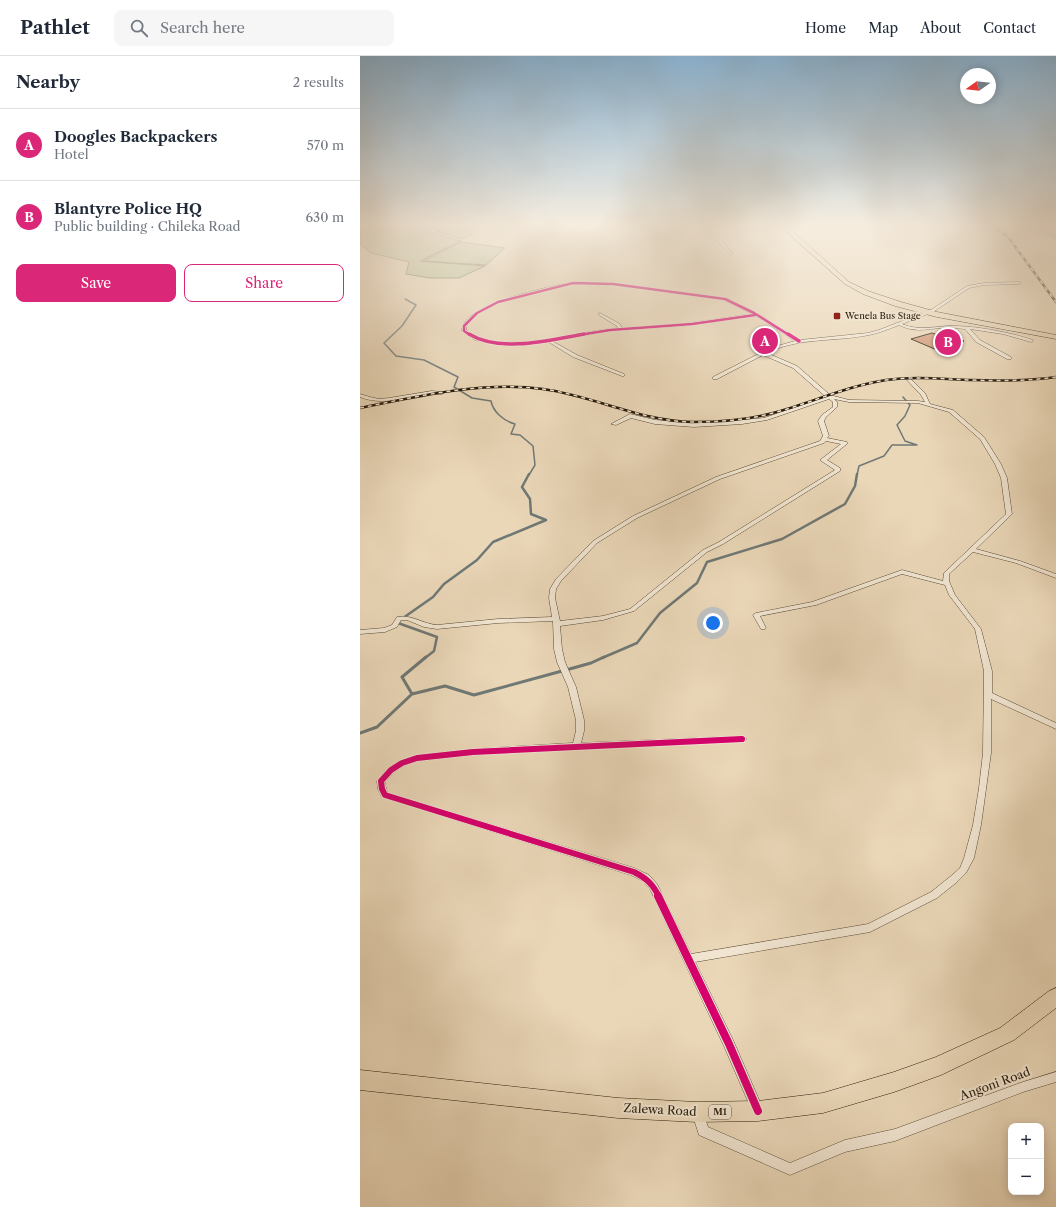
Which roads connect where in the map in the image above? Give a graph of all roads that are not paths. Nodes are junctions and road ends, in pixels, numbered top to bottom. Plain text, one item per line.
1 (844, 280) edge
2 (848, 280) edge
3 (1019, 283) dead end
4 (929, 312) junction
5 (600, 314) dead end
6 (755, 314) junction
7 (899, 324) junction
8 (966, 328) junction
9 (621, 329) junction
10 (1056, 334) edge
11 (1056, 337) edge
12 (548, 340) junction
13 (799, 341) junction
14 (1031, 341) dead end
15 (764, 354) junction
16 (1009, 358) dead end
17 (622, 376) dead end
18 (715, 378) dead end
19 (908, 379) dead end
20 (442, 392) dead end
21 (362, 396) edge
22 (829, 397) junction
23 (928, 404) junction
24 (614, 424) dead end
25 (825, 439) junction
26 (972, 550) junction
27 (1056, 576) edge
28 (948, 584) junction
29 (556, 622) junction
30 (763, 628) dead end
31 (360, 632) edge
32 (988, 694) junction
33 (1056, 726) edge
34 (742, 739) dead end
35 (576, 746) junction
36 (688, 959) junction
37 (1056, 997) edge
38 (1056, 1077) edge
39 (360, 1080) edge
40 (758, 1111) junction
41 (697, 1112) junction

1 - 4 highway
2 - 4 highway
3 - 4 street
4 - 7 street
4 - 10 highway
4 - 11 highway
5 - 9 street
6 - 9 street
6 - 12 street
6 - 13 street
7 - 8 street
7 - 13 street
8 - 14 street
8 - 16 street
9 - 12 street
12 - 17 street
13 - 15 street
15 - 18 street
15 - 22 street
19 - 23 street
20 - 21 street
22 - 23 street
22 - 24 street
22 - 25 street
23 - 26 street
25 - 29 street
25 - 29 street
26 - 27 street
26 - 28 street
28 - 30 street
28 - 32 street
29 - 31 street
29 - 35 street
32 - 33 street
32 - 36 street
34 - 35 street
35 - 36 street
36 - 40 street
37 - 40 highway, Zalewa Road / M1
38 - 41 street, Angoni Road
39 - 41 highway, Zalewa Road / M1
40 - 41 highway, Zalewa Road / M1

